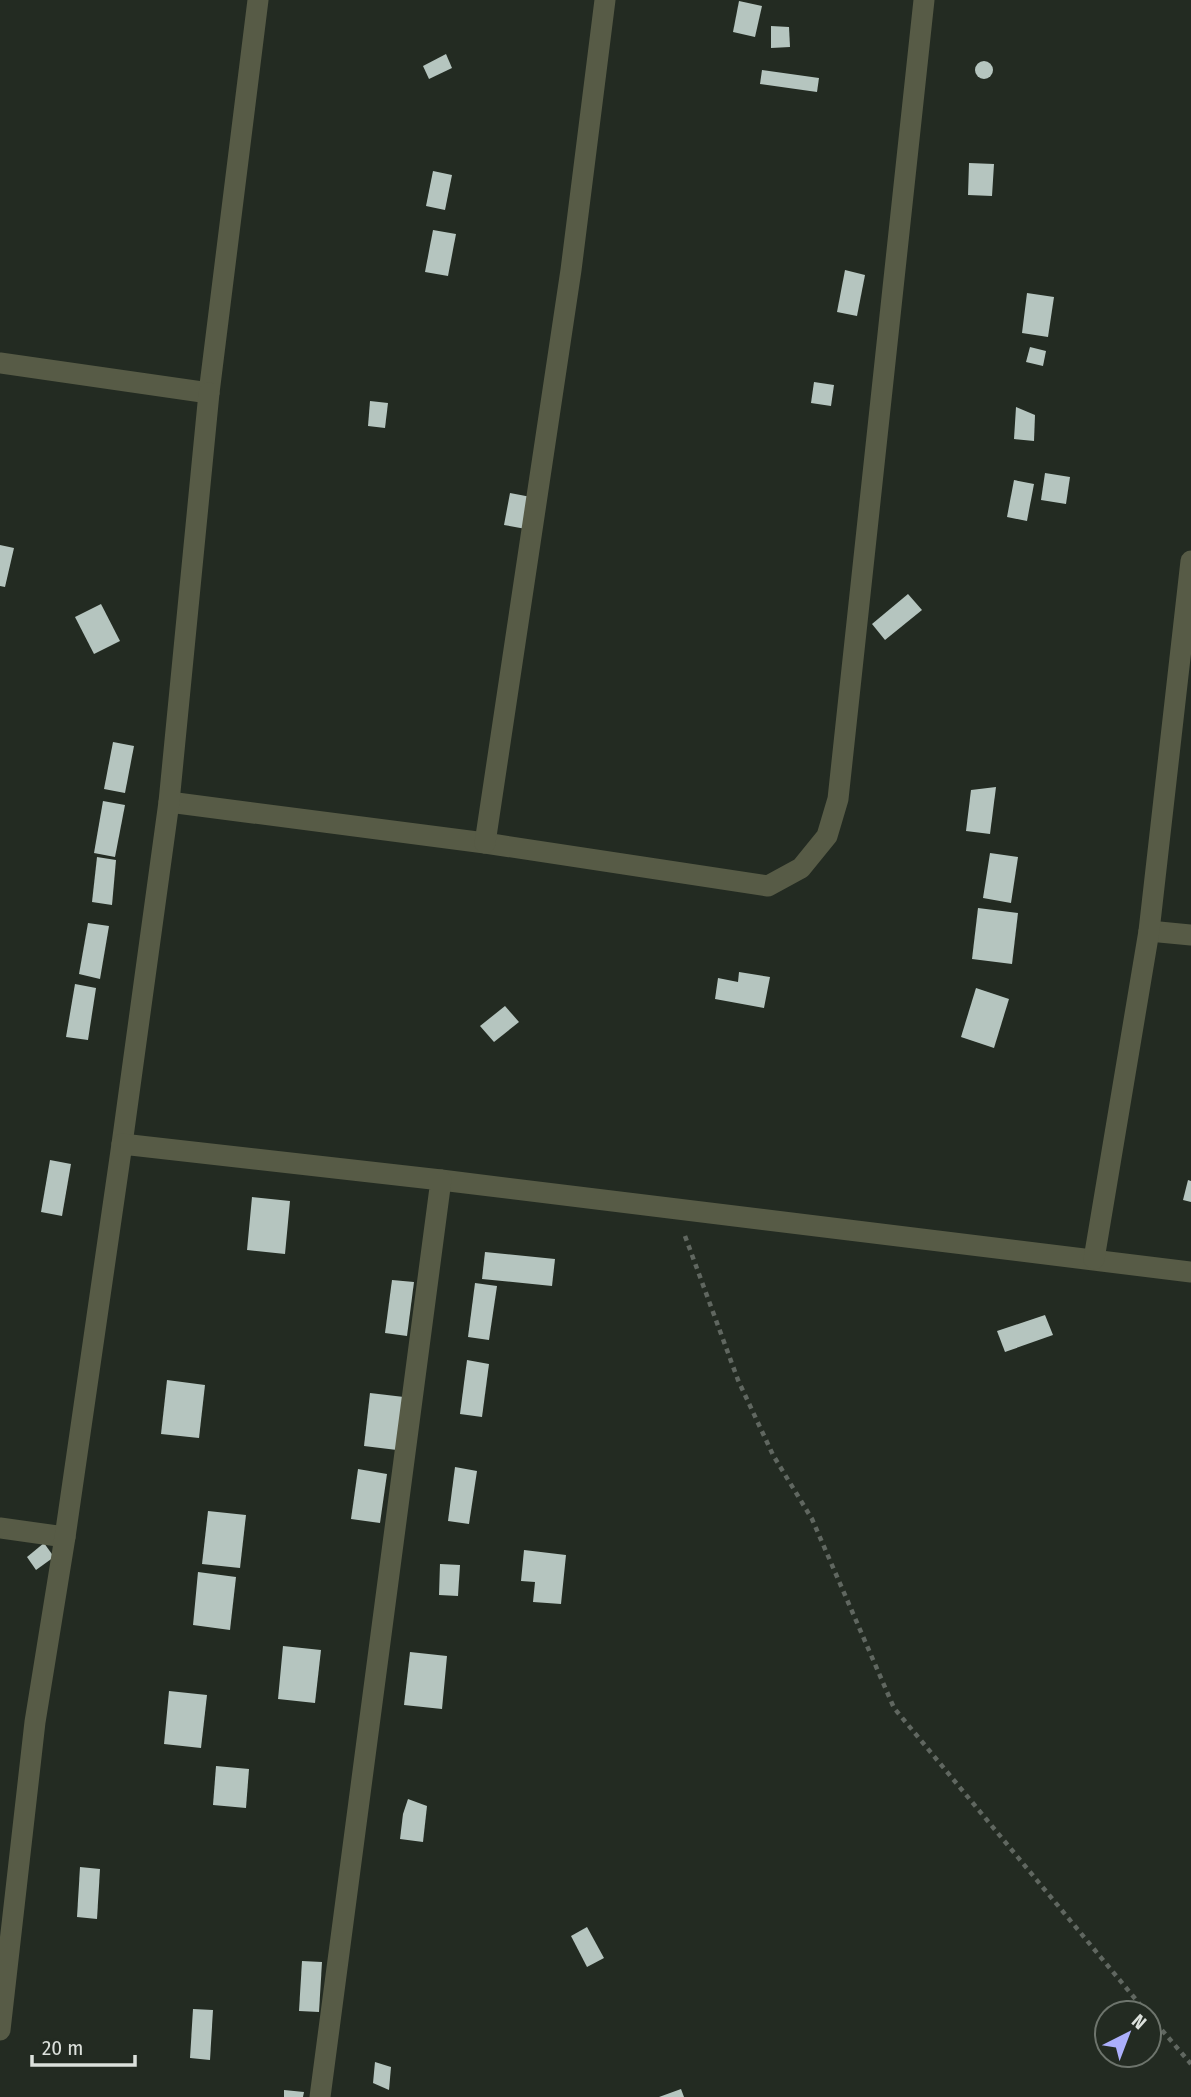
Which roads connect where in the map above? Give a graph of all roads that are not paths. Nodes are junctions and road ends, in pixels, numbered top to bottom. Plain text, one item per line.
1 (258, 0) edge
2 (605, 0) edge
3 (924, 0) edge
4 (0, 363) edge
5 (209, 393) junction
6 (1191, 561) edge
7 (169, 802) junction
8 (485, 843) junction
9 (1149, 931) junction
10 (1191, 936) edge
11 (122, 1144) junction
12 (441, 1180) junction
13 (1094, 1259) junction
14 (1191, 1272) edge
15 (0, 1528) edge
16 (65, 1536) junction
17 (9, 1851) edge
18 (0, 2030) edge
19 (320, 2097) edge

1 - 5 street
2 - 8 street
3 - 8 street
4 - 5 street
5 - 7 street
6 - 9 street
7 - 8 street
7 - 11 street
9 - 10 street
9 - 13 street
11 - 12 street
11 - 16 street
12 - 13 street
12 - 19 street
13 - 14 street
15 - 16 street
16 - 17 street
17 - 18 street

